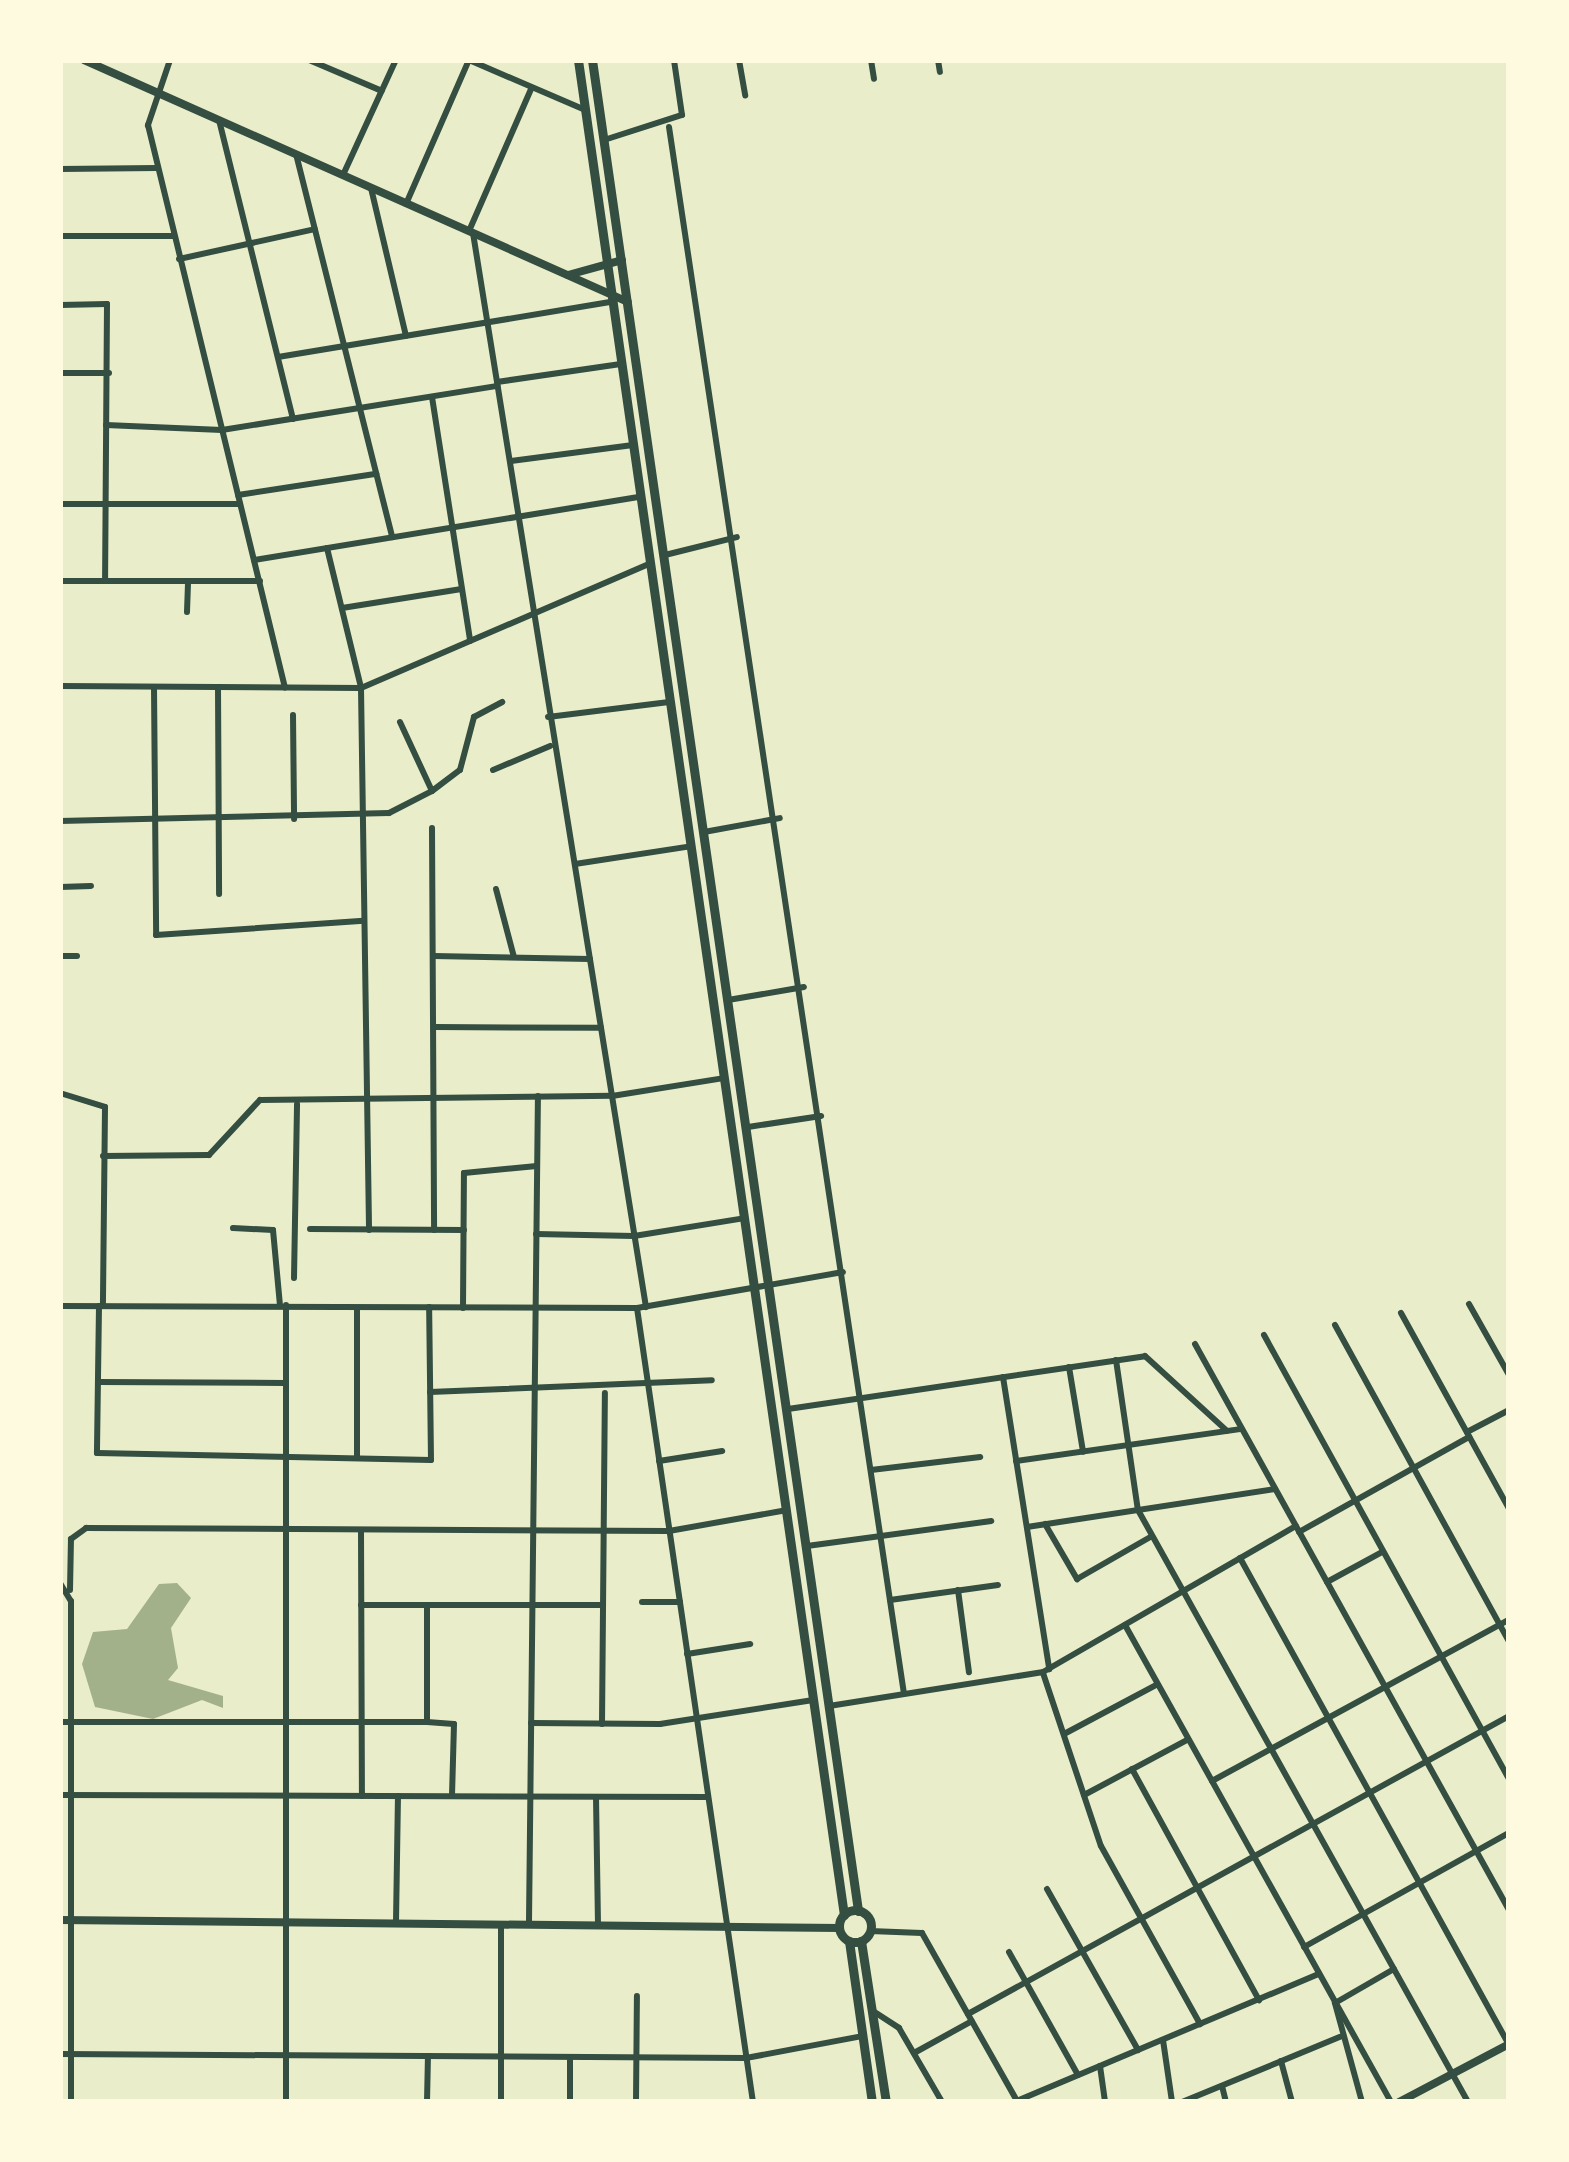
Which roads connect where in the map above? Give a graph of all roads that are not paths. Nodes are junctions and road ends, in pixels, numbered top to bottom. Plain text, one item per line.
1 (84, 60) edge
2 (170, 60) edge
3 (309, 60) edge
4 (396, 60) edge
5 (469, 60) edge
6 (578, 60) edge
7 (592, 60) edge
8 (674, 60) edge
9 (739, 60) edge
10 (871, 60) edge
11 (938, 60) edge
12 (98, 63) edge
13 (322, 63) edge
14 (940, 72) dead end
15 (874, 79) dead end
16 (531, 89) junction
17 (382, 91) junction
18 (156, 92) junction
19 (745, 94) dead end
20 (585, 110) junction
21 (219, 120) junction
22 (669, 127) junction
23 (604, 140) junction
24 (296, 154) junction
25 (157, 168) junction
26 (60, 170) edge
27 (343, 176) junction
28 (371, 188) junction
29 (406, 204) junction
30 (315, 229) junction
31 (471, 232) junction
32 (60, 236) edge
33 (174, 236) junction
34 (250, 243) junction
35 (179, 259) junction
36 (622, 260) junction
37 (607, 261) junction
38 (567, 275) junction
39 (613, 302) junction
40 (628, 302) junction
41 (60, 305) edge
42 (488, 323) junction
43 (406, 336) junction
44 (342, 346) junction
45 (278, 357) junction
46 (621, 364) junction
47 (60, 373) edge
48 (109, 373) junction
49 (498, 384) junction
50 (432, 397) junction
51 (360, 408) junction
52 (293, 419) junction
53 (106, 425) junction
54 (222, 430) junction
55 (633, 445) junction
56 (510, 461) junction
57 (376, 474) junction
58 (238, 495) junction
59 (640, 497) junction
60 (60, 504) edge
61 (105, 504) junction
62 (241, 504) junction
63 (519, 517) junction
64 (452, 527) junction
65 (392, 537) junction
66 (737, 537) junction
67 (327, 548) junction
68 (664, 555) junction
69 (254, 560) junction
70 (650, 564) junction
71 (60, 581) edge
72 (105, 581) junction
73 (188, 581) junction
74 (260, 581) junction
75 (462, 589) junction
76 (342, 608) junction
77 (187, 612) dead end
78 (534, 614) junction
79 (470, 641) junction
80 (60, 686) edge
81 (154, 687) junction
82 (218, 687) junction
83 (285, 688) junction
84 (361, 688) junction
85 (502, 702) dead end
86 (670, 702) junction
87 (293, 715) dead end
88 (548, 718) junction
89 (400, 722) dead end
90 (551, 745) junction
91 (493, 770) dead end
92 (432, 791) junction
93 (780, 818) junction
94 (294, 819) junction
95 (218, 820) junction
96 (363, 820) junction
97 (60, 821) edge
98 (154, 821) junction
99 (432, 828) dead end
100 (704, 832) junction
101 (692, 846) junction
102 (575, 864) junction
103 (91, 886) dead end
104 (60, 887) edge
105 (496, 889) dead end
106 (219, 894) dead end
107 (364, 921) junction
108 (60, 956) edge
109 (77, 956) dead end
110 (434, 956) junction
111 (514, 957) junction
112 (590, 958) junction
113 (804, 988) junction
114 (728, 1000) junction
115 (434, 1027) junction
116 (601, 1028) junction
117 (724, 1078) junction
118 (60, 1093) edge
119 (367, 1095) junction
120 (434, 1096) junction
121 (538, 1096) junction
122 (611, 1096) junction
123 (297, 1104) junction
124 (821, 1116) junction
125 (748, 1127) junction
126 (103, 1156) junction
127 (537, 1166) junction
128 (745, 1218) junction
129 (233, 1228) dead end
130 (310, 1229) dead end
131 (434, 1230) junction
132 (464, 1230) junction
133 (369, 1231) junction
134 (536, 1234) junction
135 (634, 1235) junction
136 (844, 1272) junction
137 (294, 1278) dead end
138 (772, 1285) junction
139 (755, 1288) junction
140 (1469, 1304) dead end
141 (283, 1305) junction
142 (60, 1306) edge
143 (101, 1306) junction
144 (429, 1307) junction
145 (357, 1308) junction
146 (464, 1308) junction
147 (536, 1308) junction
148 (642, 1308) junction
149 (1401, 1313) dead end
150 (1335, 1324) dead end
151 (1264, 1335) dead end
152 (1196, 1345) dead end
153 (1116, 1360) junction
154 (1069, 1367) junction
155 (1509, 1376) edge
156 (1003, 1377) junction
157 (712, 1380) dead end
158 (98, 1382) junction
159 (285, 1383) junction
160 (533, 1390) junction
161 (649, 1391) junction
162 (430, 1392) junction
163 (604, 1393) junction
164 (861, 1398) junction
165 (788, 1408) junction
166 (1509, 1410) edge
167 (1242, 1429) junction
168 (1227, 1431) junction
169 (1468, 1434) junction
170 (1128, 1445) junction
171 (722, 1451) dead end
172 (1082, 1452) junction
173 (980, 1456) dead end
174 (285, 1457) junction
175 (357, 1458) junction
176 (659, 1461) junction
177 (1016, 1461) junction
178 (1414, 1468) junction
179 (871, 1470) junction
180 (1275, 1489) junction
181 (1355, 1501) junction
182 (1509, 1509) edge
183 (787, 1510) junction
184 (1138, 1510) junction
185 (991, 1521) dead end
186 (1045, 1524) junction
187 (1027, 1527) junction
188 (285, 1529) junction
189 (361, 1529) junction
190 (1298, 1529) junction
191 (533, 1531) junction
192 (604, 1531) junction
193 (670, 1531) junction
194 (880, 1535) junction
195 (1152, 1536) junction
196 (807, 1546) junction
197 (1383, 1552) junction
198 (1240, 1558) junction
199 (1327, 1582) junction
200 (60, 1583) edge
201 (998, 1585) dead end
202 (70, 1590) junction
203 (958, 1590) junction
204 (1183, 1591) junction
205 (890, 1600) junction
206 (642, 1602) dead end
207 (680, 1602) junction
208 (362, 1605) junction
209 (427, 1605) junction
210 (532, 1605) junction
211 (603, 1605) junction
212 (1509, 1620) edge
213 (1124, 1625) junction
214 (1500, 1625) junction
215 (1509, 1641) edge
216 (750, 1644) dead end
217 (687, 1654) junction
218 (1441, 1657) junction
219 (1046, 1671) junction
220 (969, 1672) dead end
221 (1157, 1684) junction
222 (1385, 1687) junction
223 (904, 1693) junction
224 (813, 1700) junction
225 (829, 1706) junction
226 (1509, 1716) edge
227 (696, 1718) junction
228 (1329, 1718) junction
229 (65, 1722) edge
230 (285, 1722) junction
231 (362, 1722) junction
232 (427, 1722) junction
233 (531, 1723) junction
234 (602, 1724) junction
235 (1482, 1730) junction
236 (1064, 1734) junction
237 (1188, 1739) junction
238 (1271, 1749) junction
239 (1426, 1761) junction
240 (1132, 1769) junction
241 (1509, 1779) edge
242 (1211, 1781) junction
243 (1370, 1792) junction
244 (452, 1794) junction
245 (60, 1795) edge
246 (70, 1795) junction
247 (1084, 1795) junction
248 (285, 1796) junction
249 (362, 1796) junction
250 (398, 1796) junction
251 (530, 1797) junction
252 (596, 1797) junction
253 (708, 1797) junction
254 (1313, 1824) junction
255 (1509, 1833) edge
256 (1476, 1851) junction
257 (1254, 1856) junction
258 (1420, 1883) junction
259 (1198, 1887) junction
260 (1047, 1889) dead end
261 (1509, 1910) edge
262 (858, 1911) junction
263 (1363, 1914) junction
264 (844, 1915) junction
265 (1142, 1918) junction
266 (65, 1920) edge
267 (285, 1921) junction
268 (396, 1922) junction
269 (501, 1922) junction
270 (529, 1922) junction
271 (598, 1923) junction
272 (726, 1923) junction
273 (840, 1928) junction
274 (870, 1931) junction
275 (855, 1941) junction
276 (1304, 1947) junction
277 (1082, 1951) junction
278 (1009, 1952) dead end
279 (1394, 1969) junction
280 (1319, 1974) junction
281 (1026, 1982) junction
282 (637, 1996) dead end
283 (1259, 2000) junction
284 (1335, 2003) junction
285 (873, 2011) junction
286 (970, 2018) junction
287 (1200, 2024) junction
288 (862, 2036) junction
289 (1340, 2037) junction
290 (1163, 2040) junction
291 (1509, 2044) edge
292 (1138, 2050) junction
293 (914, 2053) junction
294 (60, 2054) edge
295 (71, 2054) junction
296 (285, 2055) junction
297 (428, 2056) junction
298 (501, 2056) junction
299 (570, 2057) junction
300 (635, 2058) junction
301 (746, 2058) junction
302 (1282, 2061) junction
303 (1100, 2066) junction
304 (1078, 2075) junction
305 (1453, 2075) junction
306 (1222, 2086) junction
307 (1037, 2097) edge
308 (71, 2102) edge
309 (286, 2102) edge
310 (428, 2102) edge
311 (500, 2102) edge
312 (570, 2102) edge
313 (636, 2102) edge
314 (753, 2102) edge
315 (872, 2102) edge
316 (886, 2102) edge
317 (942, 2102) edge
318 (1016, 2102) edge
319 (1106, 2102) edge
320 (1172, 2102) edge
321 (1182, 2102) edge
322 (1226, 2102) edge
323 (1292, 2102) edge
324 (1362, 2102) edge
325 (1395, 2102) edge
326 (1468, 2102) edge

1 - 12 street
2 - 18 street
3 - 13 street
4 - 17 street
5 - 16 street
5 - 29 street
6 - 20 main road
7 - 23 main road
8 - 22 street
9 - 19 street
10 - 15 street
11 - 14 street
12 - 18 street
13 - 17 street
16 - 20 street
16 - 31 street
17 - 27 street
18 - 21 street
18 - 25 street
20 - 37 main road
21 - 24 street
21 - 34 street
22 - 23 street
22 - 66 street
23 - 36 main road
24 - 27 street
24 - 30 street
25 - 26 street
25 - 33 street
27 - 28 street
28 - 29 street
28 - 43 street
29 - 31 street
30 - 34 street
30 - 44 street
31 - 38 street
31 - 42 street
32 - 33 street
33 - 35 street
34 - 35 street
34 - 45 street
35 - 54 street
36 - 37 street
36 - 40 main road
37 - 38 street
37 - 39 main road
38 - 39 street
39 - 40 street
39 - 42 street
39 - 46 main road
40 - 68 main road
41 - 48 street
42 - 43 street
42 - 49 street
43 - 44 street
44 - 45 street
44 - 51 street
45 - 52 street
46 - 49 street
46 - 55 main road
47 - 48 street
48 - 53 street
49 - 50 street
49 - 56 street
50 - 51 street
50 - 64 street
51 - 52 street
51 - 57 street
52 - 54 street
53 - 54 street
53 - 61 street
54 - 58 street
55 - 56 street
55 - 59 main road
56 - 63 street
57 - 58 street
57 - 65 street
58 - 62 street
59 - 63 street
59 - 70 main road
60 - 61 street
61 - 62 street
61 - 72 street
62 - 69 street
63 - 64 street
63 - 78 street
64 - 65 street
64 - 75 street
65 - 67 street
66 - 68 street
66 - 93 street
67 - 69 street
67 - 76 street
68 - 100 main road
69 - 74 street
70 - 78 street
70 - 86 main road
71 - 72 street
72 - 73 street
73 - 74 street
73 - 77 street
74 - 83 street
75 - 76 street
75 - 79 street
76 - 84 street
78 - 79 street
78 - 88 street
79 - 84 street
80 - 81 street
81 - 82 street
81 - 98 street
82 - 83 street
82 - 95 street
83 - 84 street
84 - 96 street
85 - 92 street
86 - 88 street
86 - 101 main road
87 - 94 street
88 - 90 street
89 - 92 street
90 - 91 street
90 - 102 street
92 - 96 street
93 - 100 street
93 - 113 street
94 - 95 street
94 - 96 street
95 - 98 street
95 - 106 street
96 - 107 street
97 - 98 street
98 - 107 street
99 - 110 street
100 - 114 main road
101 - 102 street
101 - 117 main road
102 - 112 street
103 - 104 street
105 - 111 street
107 - 119 street
108 - 109 street
110 - 111 street
110 - 115 street
111 - 112 street
112 - 116 street
113 - 114 street
113 - 124 street
114 - 125 main road
115 - 116 street
115 - 120 street
116 - 122 street
117 - 122 street
117 - 128 main road
118 - 126 street
119 - 120 street
119 - 123 street
119 - 133 street
120 - 121 street
120 - 131 street
121 - 122 street
121 - 127 street
122 - 135 street
123 - 126 street
123 - 137 street
124 - 125 street
124 - 136 street
125 - 138 main road
126 - 143 street
127 - 132 street
127 - 134 street
128 - 135 street
128 - 139 main road
129 - 141 street
130 - 133 street
131 - 132 street
131 - 133 street
132 - 146 street
134 - 135 street
134 - 147 street
135 - 148 street
136 - 138 street
136 - 164 street
138 - 139 street
138 - 165 main road
139 - 148 street
139 - 183 main road
140 - 155 street
141 - 143 street
141 - 145 street
141 - 159 street
142 - 143 street
143 - 158 street
144 - 145 street
144 - 146 street
144 - 162 street
145 - 175 street
146 - 147 street
147 - 148 street
147 - 160 street
148 - 161 street
149 - 169 street
150 - 178 street
151 - 181 street
152 - 167 street
153 - 154 street
153 - 168 street
153 - 170 street
154 - 156 street
154 - 172 street
156 - 164 street
156 - 177 street
157 - 161 street
158 - 159 street
158 - 174 street
159 - 174 street
160 - 162 street
160 - 163 street
160 - 191 street
161 - 163 street
161 - 176 street
162 - 175 street
163 - 192 street
164 - 165 street
164 - 179 street
165 - 196 main road
166 - 169 street
167 - 168 street
167 - 180 street
168 - 170 street
169 - 178 street
169 - 182 street
170 - 172 street
170 - 184 street
171 - 176 street
172 - 177 street
173 - 179 street
174 - 175 street
174 - 188 street
176 - 193 street
177 - 187 street
178 - 181 street
178 - 214 street
179 - 194 street
180 - 184 street
180 - 190 street
181 - 190 street
181 - 197 street
183 - 193 street
183 - 224 main road
184 - 186 street
184 - 195 street
185 - 194 street
186 - 187 street
186 - 195 street
187 - 219 street
188 - 189 street
188 - 202 street
188 - 230 street
189 - 191 street
189 - 208 street
190 - 198 street
190 - 199 street
191 - 192 street
191 - 210 street
192 - 193 street
192 - 211 street
193 - 207 street
194 - 196 street
194 - 205 street
195 - 204 street
196 - 225 main road
197 - 199 street
197 - 218 street
198 - 204 street
198 - 228 street
199 - 222 street
200 - 202 street
201 - 203 street
202 - 229 street
203 - 205 street
203 - 220 street
204 - 213 street
204 - 238 street
205 - 223 street
206 - 207 street
207 - 217 street
208 - 209 street
208 - 231 street
209 - 210 street
209 - 232 street
210 - 211 street
210 - 233 street
211 - 234 street
212 - 214 street
213 - 219 street
213 - 221 street
214 - 215 street
214 - 218 street
216 - 217 street
217 - 227 street
218 - 222 street
218 - 235 street
219 - 223 street
219 - 236 street
221 - 236 street
221 - 237 street
222 - 228 street
222 - 239 street
223 - 225 street
224 - 227 street
224 - 264 main road
225 - 262 main road
226 - 235 street
227 - 234 street
227 - 253 street
228 - 238 street
228 - 243 street
229 - 230 street
229 - 246 street
230 - 231 street
230 - 248 street
231 - 232 street
231 - 249 street
232 - 244 street
233 - 234 street
233 - 251 street
235 - 239 street
235 - 241 street
236 - 247 street
237 - 240 street
237 - 242 street
238 - 242 street
238 - 254 street
239 - 243 street
239 - 256 street
240 - 247 street
240 - 259 street
242 - 257 street
243 - 254 street
243 - 258 street
244 - 250 street
244 - 251 street
245 - 246 street
246 - 248 street
246 - 266 street
247 - 265 street
248 - 249 street
248 - 267 street
249 - 250 street
250 - 268 street
251 - 252 street
251 - 270 street
252 - 253 street
252 - 271 street
253 - 272 street
254 - 257 street
254 - 263 street
255 - 256 street
256 - 258 street
256 - 261 street
257 - 259 street
257 - 276 street
258 - 263 street
258 - 291 street
259 - 265 street
259 - 283 street
260 - 277 street
262 - 264 main road
262 - 274 main road
263 - 276 street
263 - 279 street
264 - 273 main road
265 - 277 street
265 - 287 street
266 - 267 street
266 - 295 street
267 - 268 street
267 - 296 street
268 - 269 street
269 - 270 street
269 - 298 street
270 - 271 street
271 - 272 street
272 - 273 street
272 - 301 street
273 - 275 main road
274 - 275 main road
274 - 286 street
275 - 285 main road
275 - 288 main road
276 - 280 street
277 - 281 street
277 - 292 street
278 - 281 street
279 - 284 street
279 - 305 street
280 - 283 street
280 - 284 street
281 - 286 street
281 - 304 street
282 - 300 street
283 - 287 street
284 - 289 street
284 - 325 street
285 - 293 street
285 - 316 main road
286 - 293 street
286 - 318 street
287 - 290 street
288 - 301 street
288 - 315 main road
289 - 302 street
289 - 324 street
290 - 292 street
290 - 320 street
291 - 305 street
292 - 303 street
293 - 317 street
294 - 295 street
295 - 296 street
295 - 308 street
296 - 297 street
296 - 309 street
297 - 298 street
297 - 310 street
298 - 299 street
298 - 311 street
299 - 300 street
299 - 312 street
300 - 301 street
300 - 313 street
301 - 314 street
302 - 306 street
302 - 323 street
303 - 304 street
303 - 319 street
304 - 307 street
305 - 325 street
305 - 326 street
306 - 321 street
306 - 322 street
307 - 318 street

